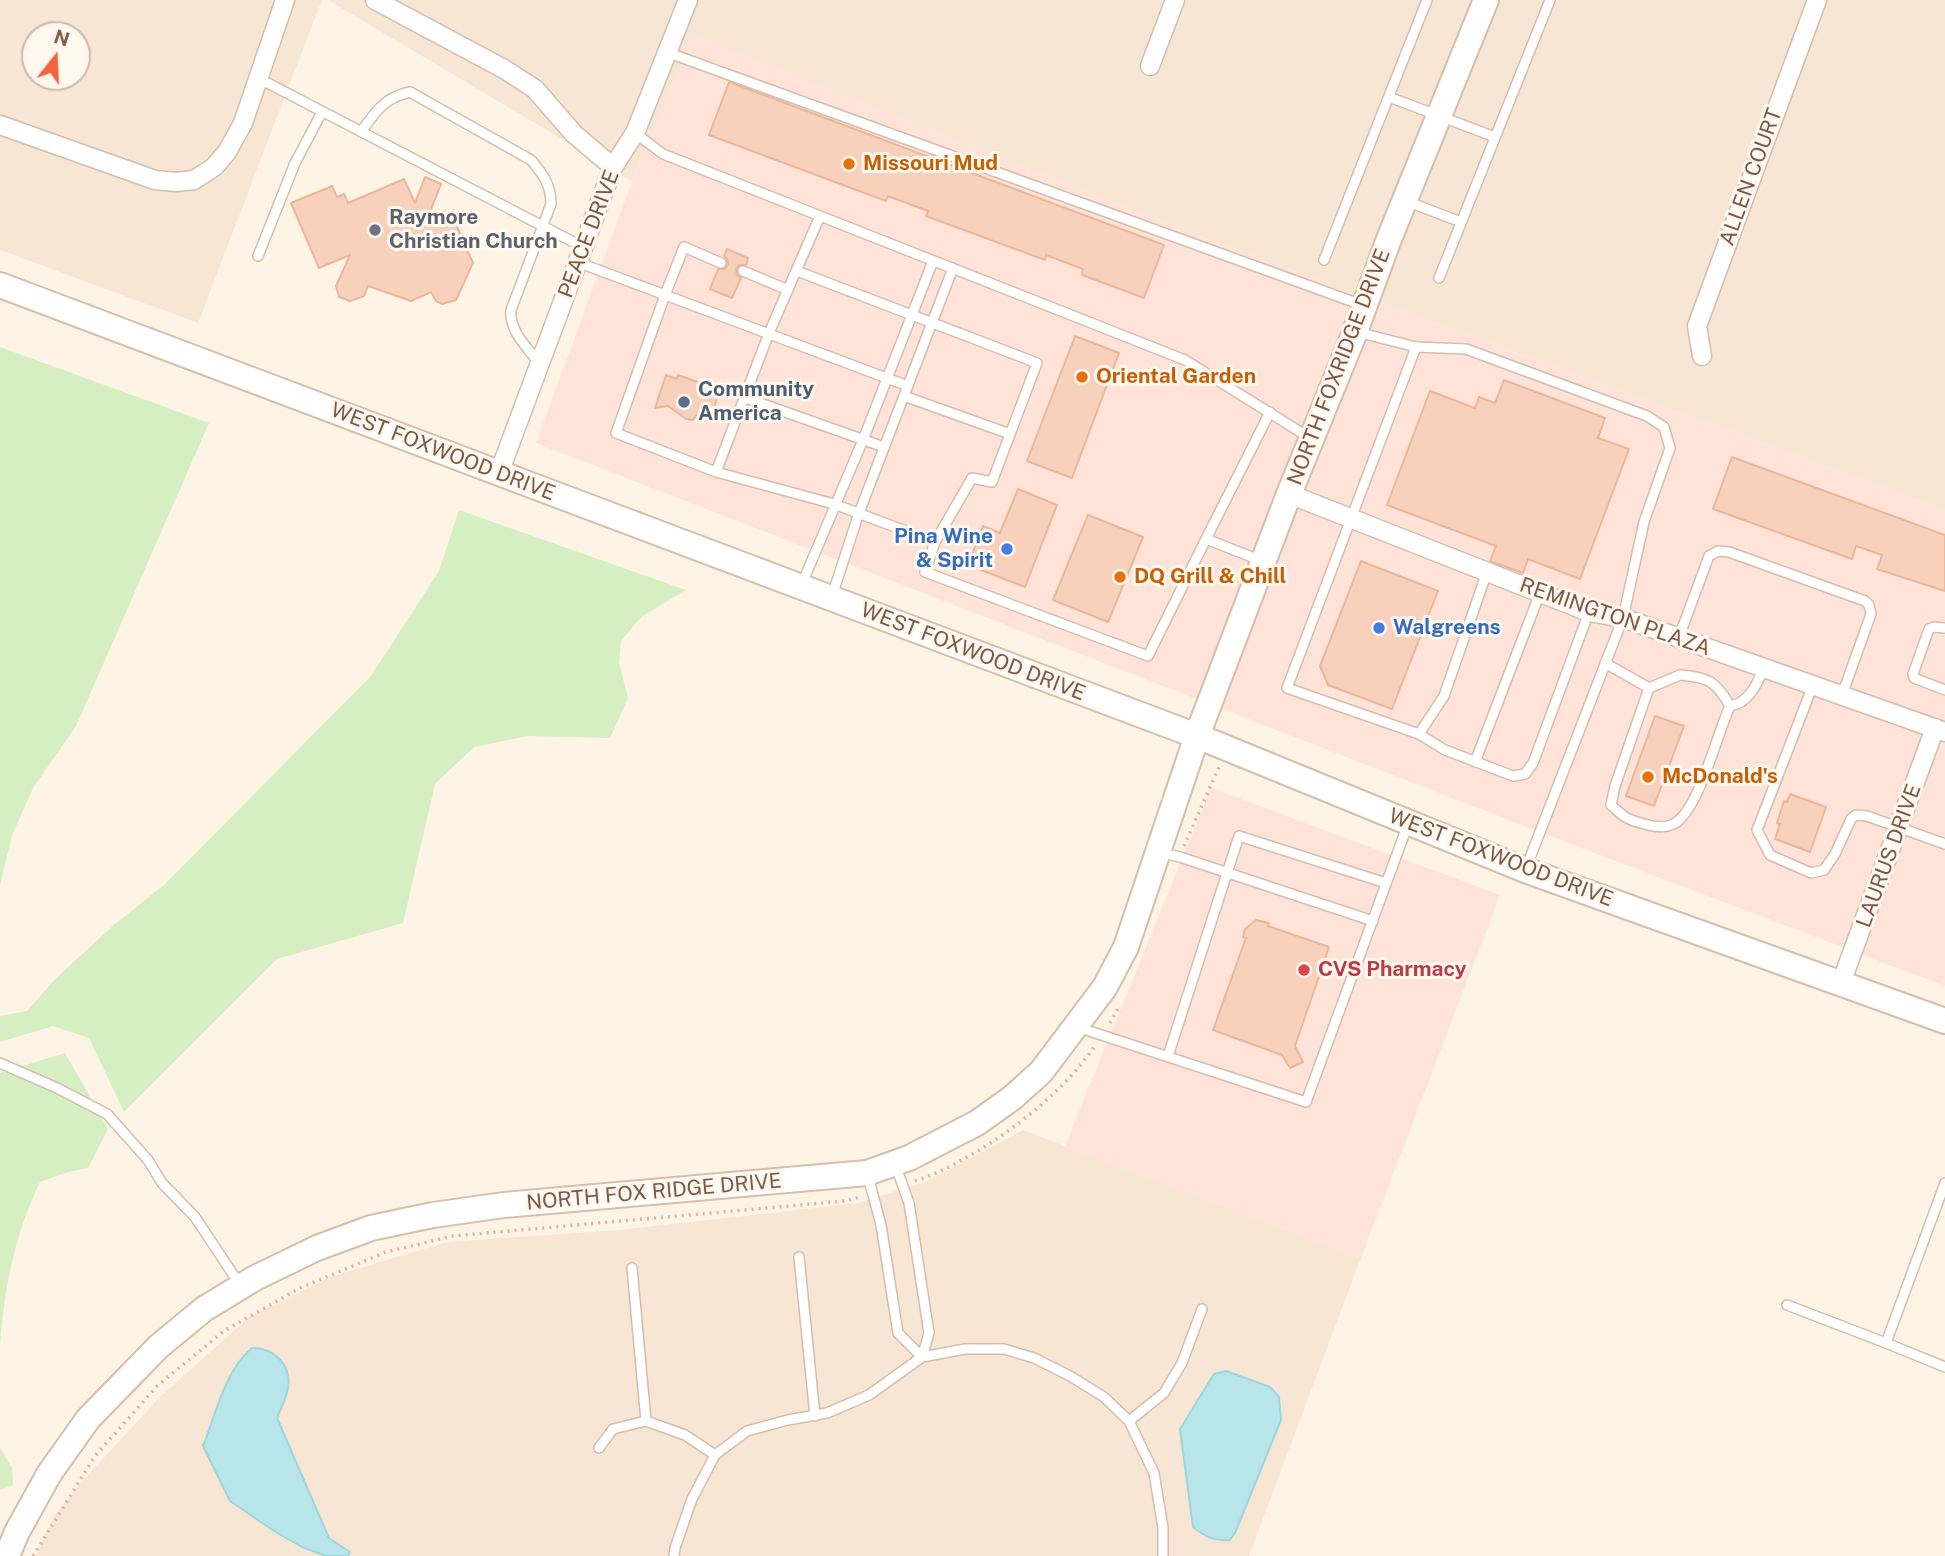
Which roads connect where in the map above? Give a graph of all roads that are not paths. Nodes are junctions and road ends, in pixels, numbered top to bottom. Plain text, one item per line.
1 (285, 0) edge
2 (375, 0) edge
3 (688, 0) edge
4 (1175, 0) edge
5 (1427, 0) edge
6 (1486, 0) edge
7 (1550, 0) edge
8 (1817, 0) edge
9 (668, 53) junction
10 (1150, 66) dead end
11 (258, 78) junction
12 (1389, 97) junction
13 (322, 111) junction
14 (1438, 117) junction
15 (0, 125) edge
16 (361, 132) junction
17 (635, 133) junction
18 (1495, 137) junction
19 (613, 167) junction
20 (1404, 201) junction
21 (820, 216) junction
22 (1461, 222) junction
23 (544, 226) junction
24 (580, 254) junction
25 (258, 256) dead end
26 (1324, 260) dead end
27 (933, 261) junction
28 (721, 263) dead end
29 (953, 268) junction
30 (743, 271) dead end
31 (797, 271) junction
32 (1439, 278) dead end
33 (0, 285) edge
34 (788, 290) junction
35 (664, 295) junction
36 (1363, 305) junction
37 (913, 316) junction
38 (932, 324) junction
39 (1355, 332) junction
40 (769, 333) junction
41 (1416, 347) junction
42 (1702, 356) dead end
43 (540, 363) junction
44 (888, 378) junction
45 (906, 391) junction
46 (743, 397) junction
47 (1270, 412) junction
48 (1010, 434) junction
49 (1310, 439) junction
50 (863, 440) junction
51 (884, 447) junction
52 (499, 472) junction
53 (716, 472) junction
54 (1289, 494) junction
55 (834, 504) junction
56 (859, 513) junction
57 (1351, 518) junction
58 (1206, 539) junction
59 (935, 542) junction
60 (1263, 562) junction
61 (1487, 572) junction
62 (801, 587) junction
63 (1540, 593) junction
64 (831, 598) junction
65 (1589, 612) junction
66 (1623, 618) junction
67 (1945, 628) edge
68 (1679, 638) junction
69 (1605, 663) junction
70 (1764, 668) junction
71 (1813, 685) junction
72 (1649, 688) junction
73 (1945, 690) edge
74 (1842, 695) junction
75 (1730, 706) junction
76 (1940, 730) edge
77 (1419, 734) junction
78 (1197, 736) junction
79 (1475, 762) junction
80 (1408, 822) junction
81 (1899, 828) junction
82 (1945, 844) edge
83 (1159, 853) junction
84 (1525, 870) junction
85 (1227, 872) junction
86 (1386, 883) junction
87 (1373, 920) junction
88 (1841, 983) junction
89 (1945, 1021) edge
90 (1077, 1027) junction
91 (1168, 1056) junction
92 (0, 1063) edge
93 (895, 1163) junction
94 (867, 1172) junction
95 (1945, 1184) edge
96 (799, 1257) dead end
97 (632, 1268) dead end
98 (241, 1286) junction
99 (1787, 1304) dead end
100 (1202, 1309) dead end
101 (1886, 1343) junction
102 (922, 1357) junction
103 (1945, 1367) edge
104 (815, 1416) junction
105 (646, 1421) junction
106 (1129, 1421) junction
107 (599, 1448) dead end
108 (715, 1455) junction
109 (7, 1556) edge
110 (674, 1556) edge
111 (1163, 1556) edge

1 - 11 street
2 - 19 street
3 - 9 street, PEACE DRIVE
4 - 10 street
5 - 12 lane
6 - 14 street, NORTH FOXRIDGE DRIVE
7 - 18 lane
8 - 42 street, ALLEN COURT
9 - 17 street, PEACE DRIVE
9 - 36 lane
11 - 13 lane
11 - 15 street
12 - 14 lane
12 - 26 lane
13 - 16 lane
13 - 25 lane
14 - 18 lane
14 - 20 street, NORTH FOXRIDGE DRIVE
16 - 23 lane
16 - 23 lane
17 - 19 street, PEACE DRIVE
17 - 21 lane
18 - 22 lane
19 - 24 street, PEACE DRIVE
20 - 22 lane
20 - 36 street, NORTH FOXRIDGE DRIVE
21 - 27 lane
21 - 31 lane
22 - 32 lane
23 - 24 lane
23 - 43 lane
24 - 35 lane
24 - 43 street, PEACE DRIVE
27 - 29 lane
27 - 37 lane
28 - 35 lane
29 - 38 lane
29 - 47 lane
30 - 34 lane
31 - 34 lane
31 - 37 lane
33 - 52 street, WEST FOXWOOD DRIVE
34 - 40 lane
35 - 40 lane
35 - 53 lane
36 - 39 street, NORTH FOXRIDGE DRIVE
37 - 38 lane
37 - 44 lane
38 - 45 lane
38 - 48 lane
39 - 41 lane
39 - 49 street, NORTH FOXRIDGE DRIVE
40 - 44 lane
40 - 46 lane
41 - 57 lane
41 - 66 lane
43 - 52 street, PEACE DRIVE
44 - 45 lane
44 - 50 lane
45 - 48 lane
45 - 51 lane
46 - 50 lane
46 - 53 lane
47 - 49 lane
47 - 58 lane
48 - 59 lane
49 - 54 street, NORTH FOXRIDGE DRIVE
50 - 51 lane
50 - 55 lane
51 - 56 lane
52 - 62 street, WEST FOXWOOD DRIVE
53 - 55 lane
54 - 57 street, REMINGTON PLAZA
54 - 60 street, NORTH FOXRIDGE DRIVE
55 - 56 lane
55 - 62 lane
56 - 59 lane
56 - 64 lane
57 - 61 street, REMINGTON PLAZA
57 - 77 lane
58 - 59 lane
58 - 60 lane
60 - 78 street, NORTH FOXRIDGE DRIVE
61 - 63 street, REMINGTON PLAZA
61 - 77 lane
62 - 64 street, WEST FOXWOOD DRIVE
63 - 65 street, REMINGTON PLAZA
63 - 79 lane
64 - 78 street, WEST FOXWOOD DRIVE
65 - 66 street, REMINGTON PLAZA
65 - 79 lane
66 - 68 street, REMINGTON PLAZA
66 - 69 lane
67 - 73 lane
68 - 70 street, REMINGTON PLAZA
68 - 74 lane
69 - 72 lane
69 - 84 lane
70 - 71 street, REMINGTON PLAZA
70 - 75 lane
71 - 74 street, REMINGTON PLAZA
71 - 81 lane
72 - 75 lane
72 - 75 lane
74 - 76 street, REMINGTON PLAZA
76 - 81 street, LAURUS DRIVE
77 - 79 lane
78 - 80 street, WEST FOXWOOD DRIVE
78 - 83 street, NORTH FOX RIDGE DRIVE
80 - 84 street, WEST FOXWOOD DRIVE
80 - 86 lane
81 - 82 lane
81 - 88 street, LAURUS DRIVE
83 - 85 lane
83 - 90 street, NORTH FOX RIDGE DRIVE
84 - 88 street, WEST FOXWOOD DRIVE
85 - 86 lane
85 - 87 lane
85 - 91 lane
86 - 87 lane
87 - 91 lane
88 - 89 street, WEST FOXWOOD DRIVE
90 - 91 lane
90 - 93 street, NORTH FOX RIDGE DRIVE
92 - 98 lane
93 - 94 street, NORTH FOX RIDGE DRIVE
93 - 102 lane
94 - 98 street, NORTH FOX RIDGE DRIVE
94 - 102 lane
95 - 101 lane
96 - 104 lane
97 - 105 lane
98 - 109 street, NORTH FOX RIDGE DRIVE
99 - 101 lane
100 - 106 lane
101 - 103 lane
102 - 104 lane
102 - 106 lane
104 - 108 lane
105 - 107 lane
105 - 108 lane
106 - 111 lane
108 - 110 lane

